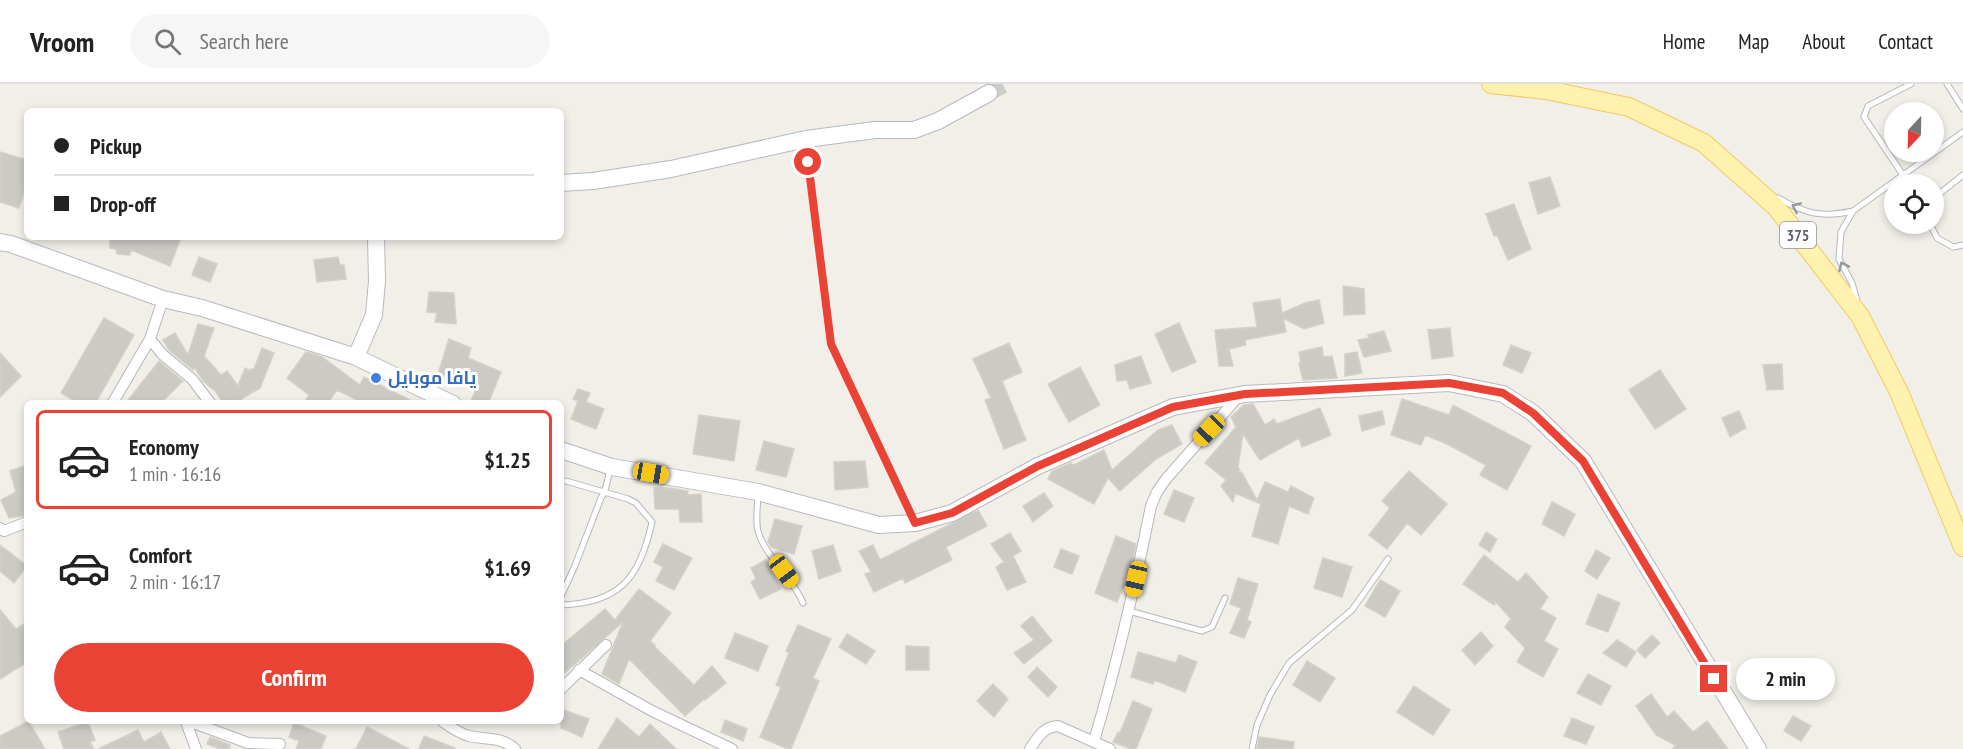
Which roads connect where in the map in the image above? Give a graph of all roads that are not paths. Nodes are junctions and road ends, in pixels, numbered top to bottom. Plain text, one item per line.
1 (1491, 84) edge
2 (1911, 84) edge
3 (1947, 84) edge
4 (989, 93) tunnel mouth
5 (1963, 109) edge
6 (1963, 132) edge
7 (806, 140) junction
8 (1730, 166) junction
9 (1904, 173) junction
10 (1963, 175) edge
11 (564, 183) edge
12 (1944, 190) edge
13 (1853, 211) junction
14 (1935, 234) edge
15 (376, 240) edge
16 (0, 242) edge
17 (1963, 245) edge
18 (163, 299) junction
19 (1863, 321) junction
20 (150, 339) junction
21 (356, 357) junction
22 (1238, 396) junction
23 (423, 398) edge
24 (114, 400) edge
25 (208, 400) edge
26 (564, 451) edge
27 (612, 467) junction
28 (566, 480) dead end
29 (606, 492) junction
30 (758, 492) junction
31 (24, 523) edge
32 (915, 523) junction
33 (0, 528) edge
34 (1963, 548) edge
35 (1388, 559) dead end
36 (564, 590) edge
37 (1225, 598) dead end
38 (803, 603) dead end
39 (564, 605) edge
40 (1129, 611) junction
41 (606, 645) dead end
42 (579, 670) junction
43 (564, 686) edge
44 (187, 724) edge
45 (196, 724) edge
46 (446, 724) edge
47 (1094, 741) junction
48 (280, 744) dead end
49 (196, 749) edge
50 (515, 749) edge
51 (732, 749) edge
52 (1030, 749) edge
53 (1110, 749) edge
54 (1252, 749) edge
55 (1758, 749) edge

1 - 8 main road, 375
2 - 9 lane
3 - 5 lane
4 - 7 main road
6 - 9 lane
7 - 11 main road
7 - 32 lane
13 -> 8 lane
8 - 19 main road, 375
9 - 13 lane
10 - 12 lane
19 -> 13 lane
14 - 17 lane
15 - 21 main road
16 - 18 main road
18 - 20 street
18 - 21 main road
19 - 34 main road, 375
20 - 24 street
20 - 25 street
21 - 23 main road
22 - 32 main road
22 - 40 street
22 - 55 main road
26 - 27 main road
27 - 29 lane
27 - 30 main road
28 - 29 lane
29 - 36 lane
29 - 39 lane
30 - 32 main road
30 - 38 lane
31 - 33 street
35 - 54 lane
37 - 40 lane
40 - 47 street
41 - 42 street
42 - 43 street
42 - 51 street
44 - 49 street
45 - 48 street
46 - 50 street
47 - 52 street
47 - 53 street

